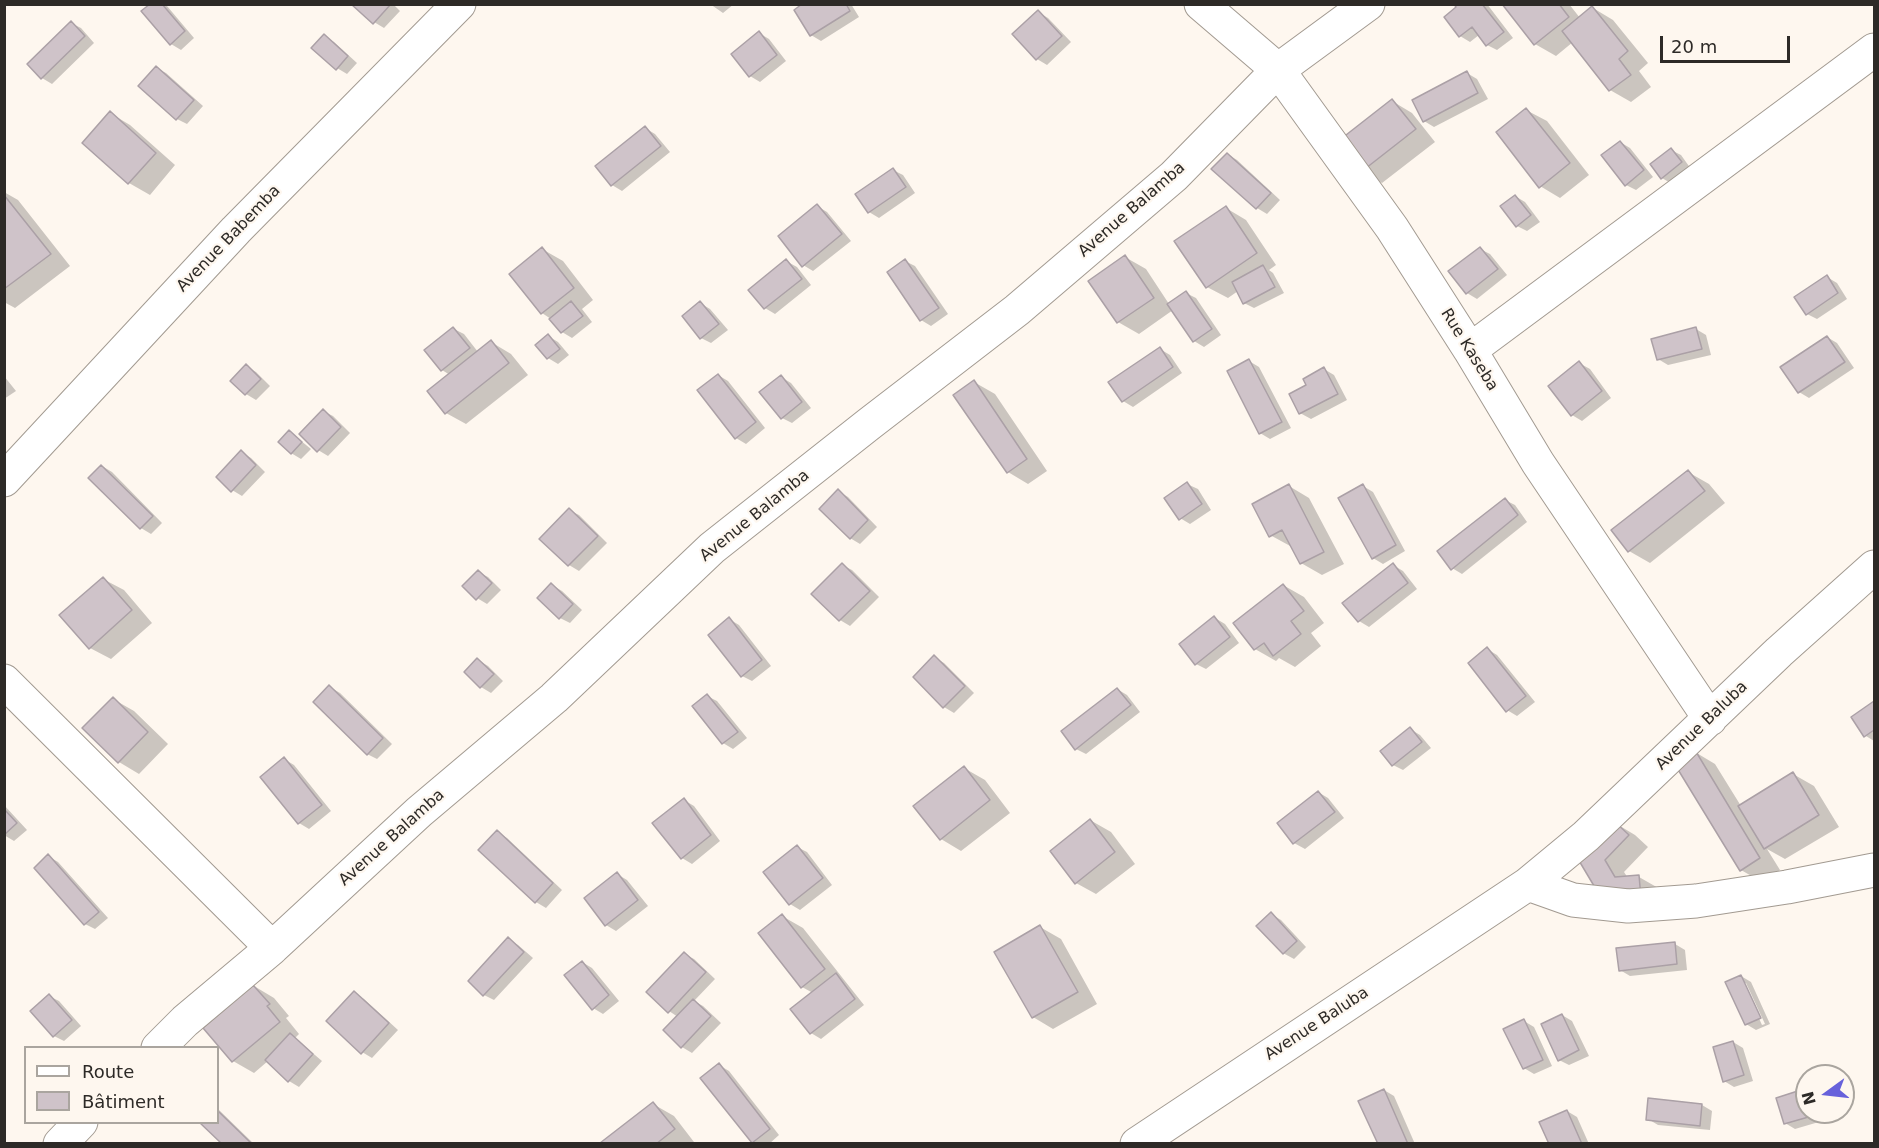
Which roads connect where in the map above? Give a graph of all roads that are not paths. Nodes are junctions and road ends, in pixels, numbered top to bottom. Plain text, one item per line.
1 (1201, 4) edge
2 (1368, 4) edge
3 (454, 6) edge
4 (1875, 50) edge
5 (1278, 70) junction
6 (1470, 350) junction
7 (4, 480) edge
8 (1875, 567) edge
9 (4, 681) edge
10 (1710, 719) junction
11 (1875, 870) edge
12 (1528, 884) junction
13 (272, 948) junction
14 (160, 1046) edge
15 (79, 1124) edge
16 (60, 1143) edge
17 (1137, 1143) edge

1 - 5 street, Rue Kaseba
2 - 5 street, Avenue Balamba
3 - 7 street, Avenue Babemba
4 - 6 street
5 - 6 street, Rue Kaseba
5 - 13 street, Avenue Balamba
6 - 10 street, Rue Kaseba
8 - 10 street, Avenue Baluba
9 - 13 street
10 - 12 street, Avenue Baluba
11 - 12 street
12 - 17 street, Avenue Baluba
13 - 14 street, Avenue Balamba
15 - 16 street

